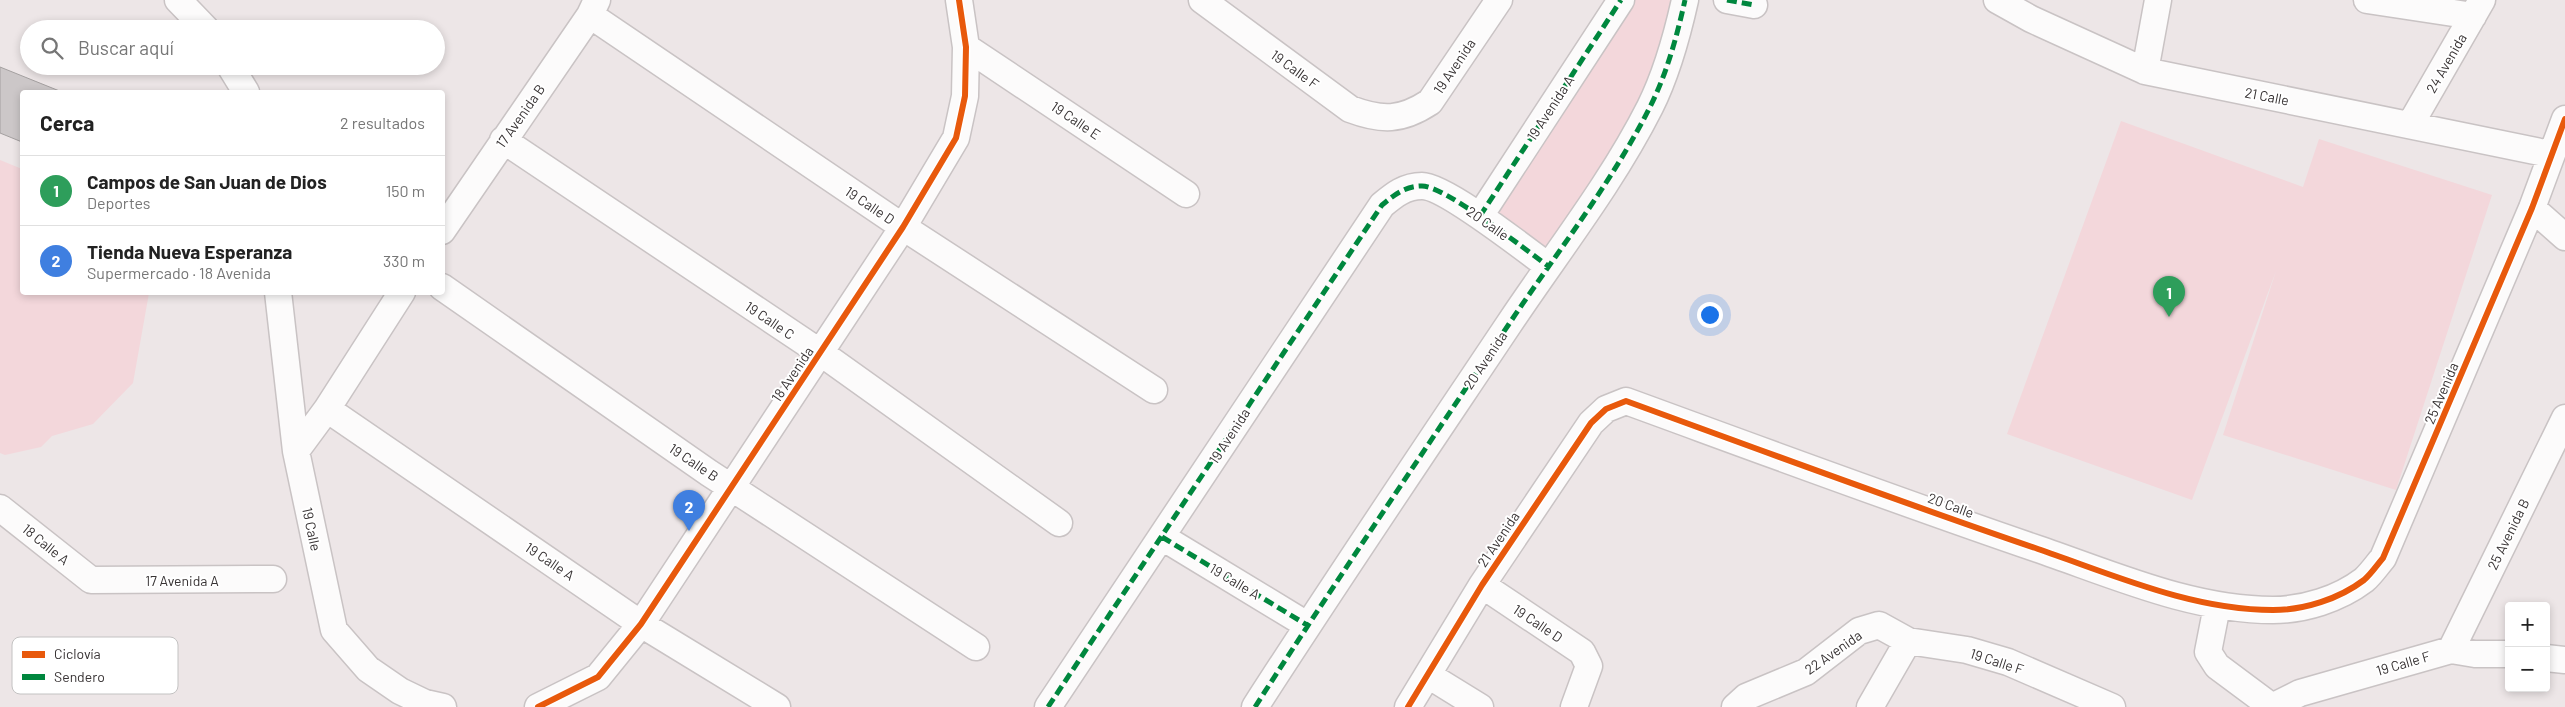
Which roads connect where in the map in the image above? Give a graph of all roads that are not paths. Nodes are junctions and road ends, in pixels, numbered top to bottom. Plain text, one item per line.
1 (178, 0) edge
2 (959, 0) edge
3 (1202, 0) edge
4 (1499, 0) edge
5 (1621, 0) edge
6 (1685, 0) edge
7 (1727, 0) edge
8 (1996, 0) edge
9 (2158, 0) edge
10 (2367, 0) edge
11 (1754, 5) dead end
12 (594, 7) edge
13 (2477, 8) edge
14 (2033, 9) edge
15 (197, 20) edge
16 (966, 47) junction
17 (2145, 72) junction
18 (236, 75) edge
19 (245, 90) edge
20 (1397, 118) joint
21 (2565, 119) edge
22 (2410, 125) junction
23 (503, 140) junction
24 (2550, 154) junction
25 (1425, 186) joint
26 (1186, 194) dead end
27 (2532, 208) junction
28 (1480, 216) junction
29 (445, 227) edge
30 (903, 227) junction
31 (2565, 237) edge
32 (1548, 266) junction
33 (445, 289) edge
34 (278, 295) edge
35 (400, 295) edge
36 (820, 353) junction
37 (1154, 390) dead end
38 (334, 399) junction
39 (1626, 401) joint
40 (2565, 418) edge
41 (296, 451) junction
42 (731, 487) junction
43 (0, 508) edge
44 (1059, 522) dead end
45 (1162, 537) junction
46 (273, 579) dead end
47 (91, 580) joint
48 (1482, 585) junction
49 (2217, 606) junction
50 (2274, 610) joint
51 (641, 624) junction
52 (1307, 625) junction
53 (1879, 625) joint
54 (1908, 641) junction
55 (976, 647) dead end
56 (2451, 650) junction
57 (2505, 654) edge
58 (2550, 658) edge
59 (2565, 660) edge
60 (1428, 675) junction
61 (394, 699) edge
62 (2304, 700) edge
63 (443, 707) edge
64 (538, 707) edge
65 (777, 707) edge
66 (1048, 707) edge
67 (1255, 707) edge
68 (1408, 707) edge
69 (1480, 707) edge
70 (1574, 707) edge
71 (1735, 707) edge
72 (1870, 707) edge
73 (2112, 707) edge
74 (2272, 707) edge

1 - 15 street
2 - 16 street, 18 Avenida
3 - 20 street, 19 Calle F
4 - 20 street, 19 Avenida
5 - 28 street, 19 Avenida A
6 - 32 street, 20 Avenida
7 - 11 street
8 - 14 street, 21 Calle
9 - 17 street
10 - 13 street
12 - 23 street, 17 Avenida B
12 - 30 street, 19 Calle D
13 - 22 street, 24 Avenida
14 - 17 street, 21 Calle
16 - 26 street, 19 Calle E
16 - 30 street, 18 Avenida
17 - 22 street, 21 Calle
18 - 19 street
21 - 24 street, 25 Avenida
22 - 24 street, 21 Calle
23 - 29 street, 17 Avenida B
23 - 36 street, 19 Calle C
24 - 27 street, 25 Avenida
25 - 28 street, 20 Calle
25 - 45 street, 19 Avenida
27 - 31 street
27 - 50 street, 25 Avenida
28 - 32 street, 20 Calle
30 - 36 street, 18 Avenida
30 - 37 street, 19 Calle D
32 - 52 street, 20 Avenida
33 - 42 street, 19 Calle B
34 - 41 street, 19 Calle
35 - 38 street
36 - 42 street, 18 Avenida
36 - 44 street, 19 Calle C
38 - 41 street
38 - 51 street, 19 Calle A
39 - 48 street, 21 Avenida
39 - 49 street, 20 Calle
40 - 56 street, 25 Avenida B
41 - 61 street, 19 Calle
42 - 51 street, 18 Avenida
42 - 55 street, 19 Calle B
43 - 47 street, 18 Calle A
45 - 52 street, 19 Calle A
45 - 66 street, 19 Avenida
46 - 47 street, 17 Avenida A
48 - 60 street, 21 Avenida
48 - 70 street, 19 Calle D
49 - 50 street, 20 Calle
49 - 74 street
51 - 64 street, 18 Avenida
51 - 65 street, 19 Calle A
52 - 67 street, 20 Avenida
53 - 54 street, 19 Calle F
53 - 71 street, 22 Avenida
54 - 72 street
54 - 73 street, 19 Calle F
56 - 57 street, 19 Calle F
56 - 62 street, 19 Calle F
58 - 59 street
60 - 68 street, 21 Avenida
60 - 69 street
61 - 63 street, 19 Calle
62 - 74 street, 19 Calle F

